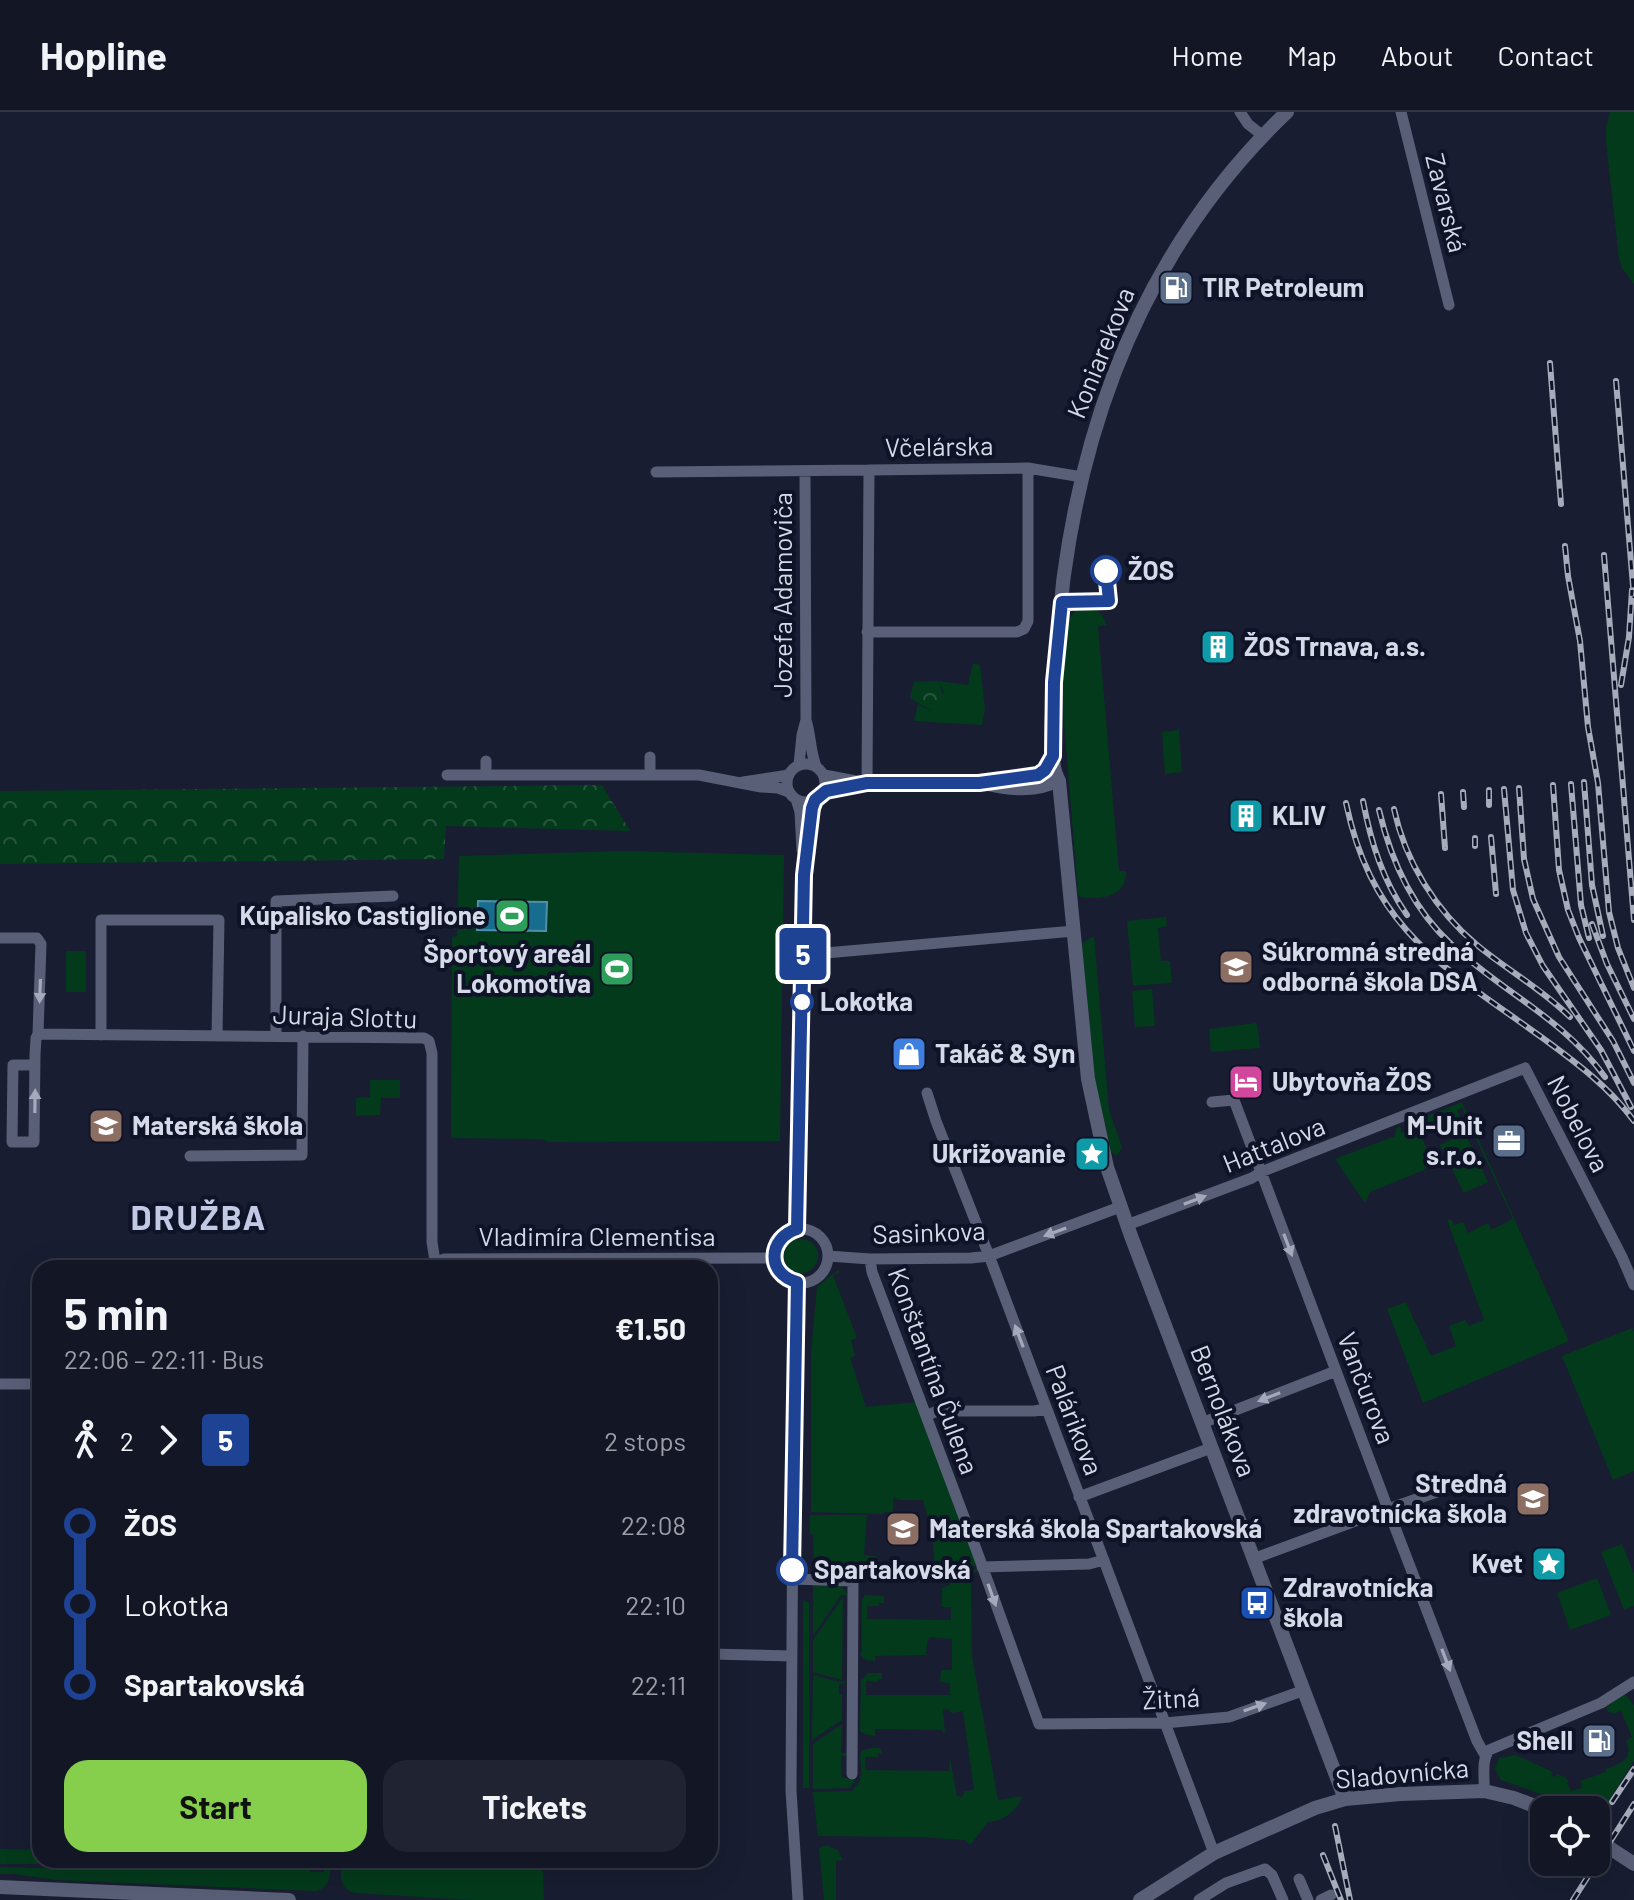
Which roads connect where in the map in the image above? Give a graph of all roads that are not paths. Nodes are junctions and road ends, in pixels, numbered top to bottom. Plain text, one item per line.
1 (1240, 112) edge
2 (1287, 112) edge
3 (1401, 112) edge
4 (1262, 135) junction
5 (1449, 305) dead end
6 (1028, 468) junction
7 (869, 470) junction
8 (805, 471) junction
9 (656, 472) dead end
10 (1082, 477) junction
11 (867, 632) junction
12 (1058, 654) junction
13 (806, 720) junction
14 (1053, 756) junction
15 (650, 757) dead end
16 (486, 761) dead end
17 (799, 765) junction
18 (820, 771) junction
19 (447, 775) dead end
20 (486, 775) junction
21 (650, 775) junction
22 (789, 775) junction
23 (1038, 775) junction
24 (1059, 781) junction
25 (743, 782) junction
26 (867, 783) junction
27 (979, 783) junction
28 (1044, 788) junction
29 (792, 796) junction
30 (819, 796) junction
31 (1061, 801) junction
32 (804, 875) junction
33 (393, 896) dead end
34 (1074, 931) junction
35 (0, 938) edge
36 (803, 955) junction
37 (38, 1034) junction
38 (101, 1035) junction
39 (217, 1036) junction
40 (276, 1036) junction
41 (303, 1036) junction
42 (35, 1065) junction
43 (1525, 1068) joint
44 (1088, 1079) joint
45 (927, 1093) dead end
46 (1212, 1102) dead end
47 (190, 1156) dead end
48 (1261, 1172) junction
49 (1120, 1207) junction
50 (1127, 1225) junction
51 (797, 1229) junction
52 (828, 1256) junction
53 (989, 1256) junction
54 (774, 1258) junction
55 (870, 1259) junction
56 (435, 1260) edge
57 (445, 1260) edge
58 (797, 1282) junction
59 (1634, 1285) edge
60 (1336, 1371) junction
61 (0, 1384) edge
62 (32, 1384) edge
63 (1046, 1409) junction
64 (926, 1416) junction
65 (1202, 1423) junction
66 (1211, 1448) junction
67 (1454, 1486) dead end
68 (1079, 1497) junction
69 (1388, 1509) junction
70 (1253, 1559) junction
71 (1104, 1560) junction
72 (982, 1567) junction
73 (792, 1579) junction
74 (718, 1654) edge
75 (792, 1656) junction
76 (1634, 1682) edge
77 (1302, 1691) junction
78 (1165, 1723) junction
79 (1039, 1724) joint
80 (1485, 1755) junction
81 (852, 1774) dead end
82 (1484, 1791) junction
83 (1345, 1799) junction
84 (1530, 1804) edge
85 (1610, 1848) edge
86 (1214, 1853) junction
87 (1634, 1864) edge
88 (1299, 1879) dead end
89 (0, 1887) edge
90 (289, 1900) edge
91 (798, 1900) edge
92 (1140, 1900) edge
93 (1199, 1900) edge
94 (1283, 1900) edge
95 (1308, 1900) edge

1 - 4 street
2 - 4 street, Koniarekova
3 - 5 street, Zavarská
4 - 10 street, Koniarekova
6 - 7 street, Včelárska
6 - 10 street, Včelárska
6 - 11 street, Včelárska
7 - 8 street
7 - 11 street, Včelárska
8 - 9 street
8 - 13 street, Jozefa Adamoviča
10 - 12 street, Koniarekova
11 - 26 street, Včelárska
12 - 14 street, Koniarekova
12 - 24 street, Koniarekova
13 - 17 street, Jozefa Adamoviča
13 - 18 street, Jozefa Adamoviča
14 - 23 street
14 - 24 street, Koniarekova
15 - 21 street
16 - 20 street
17 - 18 street
17 - 22 street
18 - 26 street
18 - 30 street
19 - 20 street
20 - 21 street
21 - 25 street
22 - 25 street
22 - 29 street
23 - 24 street
23 - 27 street
24 - 28 street
24 - 31 street, Koniarekova
25 - 29 street
26 - 27 street
26 - 30 street
27 - 28 street
28 - 31 street
29 - 30 street
29 - 32 street
30 - 32 street
31 - 34 street, Koniarekova
32 - 36 street
33 - 40 street
34 - 36 street
34 - 44 street, Koniarekova
35 -> 37 street
36 - 51 street
37 - 38 street, Juraja Slottu
37 - 42 street
38 - 39 street, Juraja Slottu
38 - 39 street
39 - 40 street, Juraja Slottu
40 - 41 street, Juraja Slottu
41 - 47 street
41 - 56 street, Juraja Slottu
42 -> 42 street
43 - 48 street, Hattalova
43 - 59 street, Nobelova
44 - 49 street, Bernolákova
45 - 53 street, Palárikova
46 - 48 street, Vančurova
50 -> 48 street, Hattalova
48 -> 60 street, Vančurova
49 - 50 street, Bernolákova
49 -> 53 street, Sasinkova
50 - 65 street, Bernolákova
51 - 52 street
51 - 54 street
52 - 55 street, Sasinkova
52 - 58 street
53 - 55 street, Sasinkova
63 -> 53 street, Palárikova
54 - 57 street, Vladimíra Clementisa
54 - 58 street
55 - 64 street, Konštantína Čulena
58 - 73 street
60 -> 65 street
60 - 69 street, Vančurova
61 - 62 street
63 - 64 street
63 - 68 street, Palárikova
64 - 72 street, Konštantína Čulena
65 - 66 street, Bernolákova
66 - 68 street
66 - 70 street, Bernolákova
67 - 69 street
68 - 71 street, Palárikova
69 - 70 street
69 -> 80 street, Vančurova
70 - 77 street, Bernolákova
71 - 72 street
71 - 78 street, Palárikova
72 -> 79 street, Konštantína Čulena
73 - 75 street
73 - 81 street
74 - 75 street
75 - 91 street
76 - 80 street
78 -> 77 street, Žitná
77 - 83 street, Bernolákova
78 - 79 street, Žitná
78 - 86 street, Palárikova
80 - 82 street
82 - 83 street, Sladovnícka
82 - 84 street, Sladovnícka
83 - 86 street, Sladovnícka
85 - 87 street
86 - 92 street, Sladovnícka
88 - 95 street
89 - 90 street
93 - 94 street

